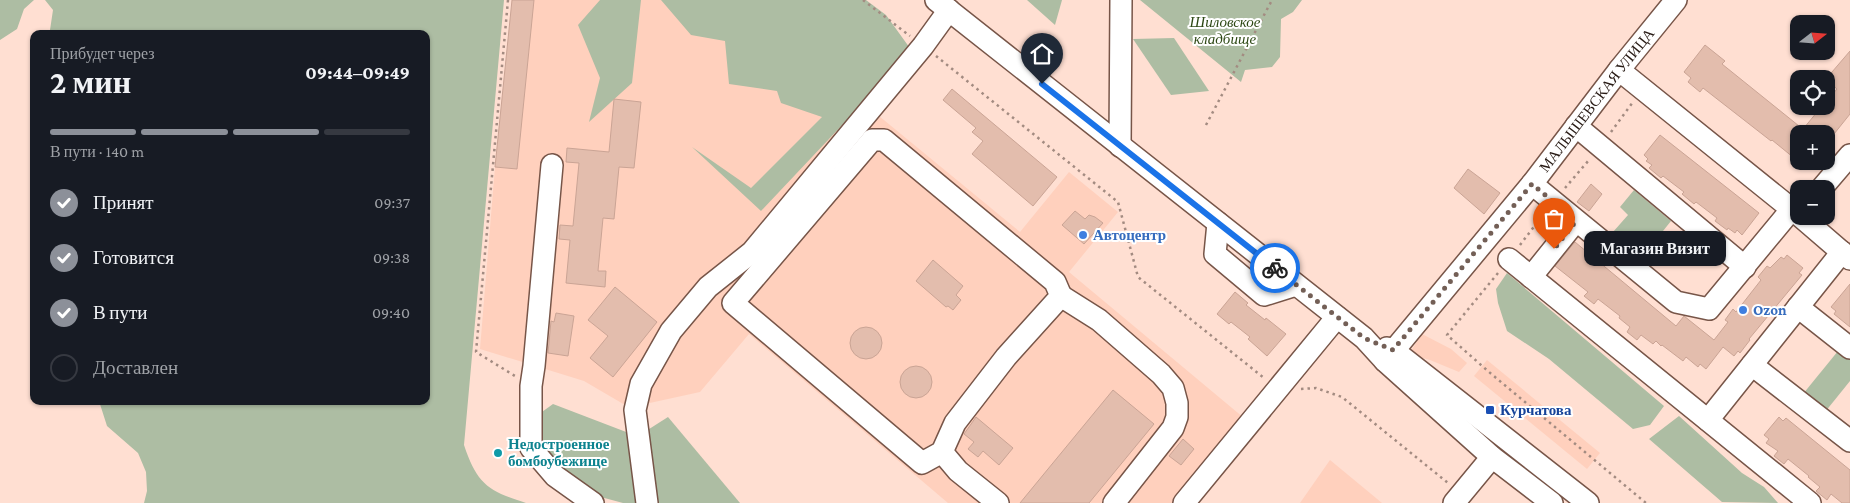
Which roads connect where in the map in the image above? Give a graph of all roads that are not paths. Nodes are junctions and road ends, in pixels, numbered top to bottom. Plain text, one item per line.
1 (1121, 0) edge
2 (1676, 0) edge
3 (942, 5) edge
4 (1620, 70) junction
5 (1576, 126) junction
6 (1120, 146) junction
7 (1850, 155) edge
8 (552, 165) dead end
9 (1829, 180) edge
10 (1532, 184) junction
11 (1790, 208) edge
12 (1576, 221) junction
13 (1790, 221) edge
14 (1810, 225) edge
15 (1846, 255) edge
16 (1508, 259) dead end
17 (1745, 267) junction
18 (1531, 278) junction
19 (1061, 296) junction
20 (1798, 307) junction
21 (1337, 317) junction
22 (1850, 348) edge
23 (1389, 356) junction
24 (1752, 365) junction
25 (1708, 420) junction
26 (1850, 441) edge
27 (942, 452) junction
28 (1492, 457) junction
29 (1458, 498) edge
30 (593, 503) edge
31 (648, 503) edge
32 (998, 503) edge
33 (1114, 503) edge
34 (1184, 503) edge
35 (1552, 503) edge
36 (1588, 503) edge
37 (1810, 503) edge

1 - 6 street
2 - 4 street, МАЛЫШЕВСКАЯ УЛИЦА
3 - 6 street
3 - 31 street
4 - 5 street, МАЛЫШЕВСКАЯ УЛИЦА
4 - 11 street
5 - 10 street, МАЛЫШЕВСКАЯ УЛИЦА
5 - 17 street
6 - 21 street
7 - 9 street
8 - 30 street
10 - 12 street
10 - 23 street, МАЛЫШЕВСКАЯ УЛИЦА
12 - 17 street
12 - 18 street
13 - 17 street
14 - 15 street
15 - 20 street
16 - 18 street
18 - 25 street
19 - 27 street
19 - 27 street
19 - 33 street
20 - 22 street
20 - 24 street
21 - 23 street
21 - 34 street
23 - 28 street
23 - 36 street
24 - 25 street
24 - 26 street
25 - 37 street
27 - 32 street
28 - 29 street
28 - 35 street

